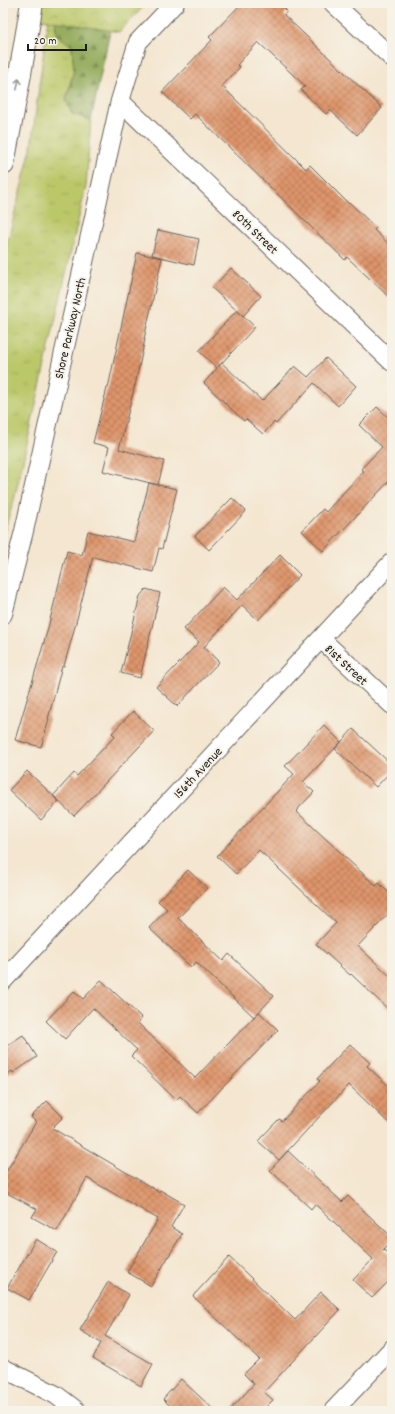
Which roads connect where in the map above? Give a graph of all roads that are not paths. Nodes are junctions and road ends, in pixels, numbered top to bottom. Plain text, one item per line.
1 (32, 3) edge
2 (175, 3) edge
3 (333, 3) edge
4 (392, 58) edge
5 (120, 101) junction
6 (3, 164) edge
7 (392, 362) edge
8 (392, 562) edge
9 (3, 614) edge
10 (321, 639) junction
11 (392, 705) edge
12 (3, 981) edge
13 (391, 1352) edge
14 (3, 1368) edge
15 (76, 1411) edge
16 (333, 1411) edge

6 -> 1 highway
2 - 5 street, Shore Parkway North
3 - 4 street
5 - 7 street, 80th Street
5 - 9 street, Shore Parkway North
8 - 10 street, 156th Avenue
10 - 11 street, 81st Street
10 - 12 street, 156th Avenue
13 - 16 street
14 - 15 street

